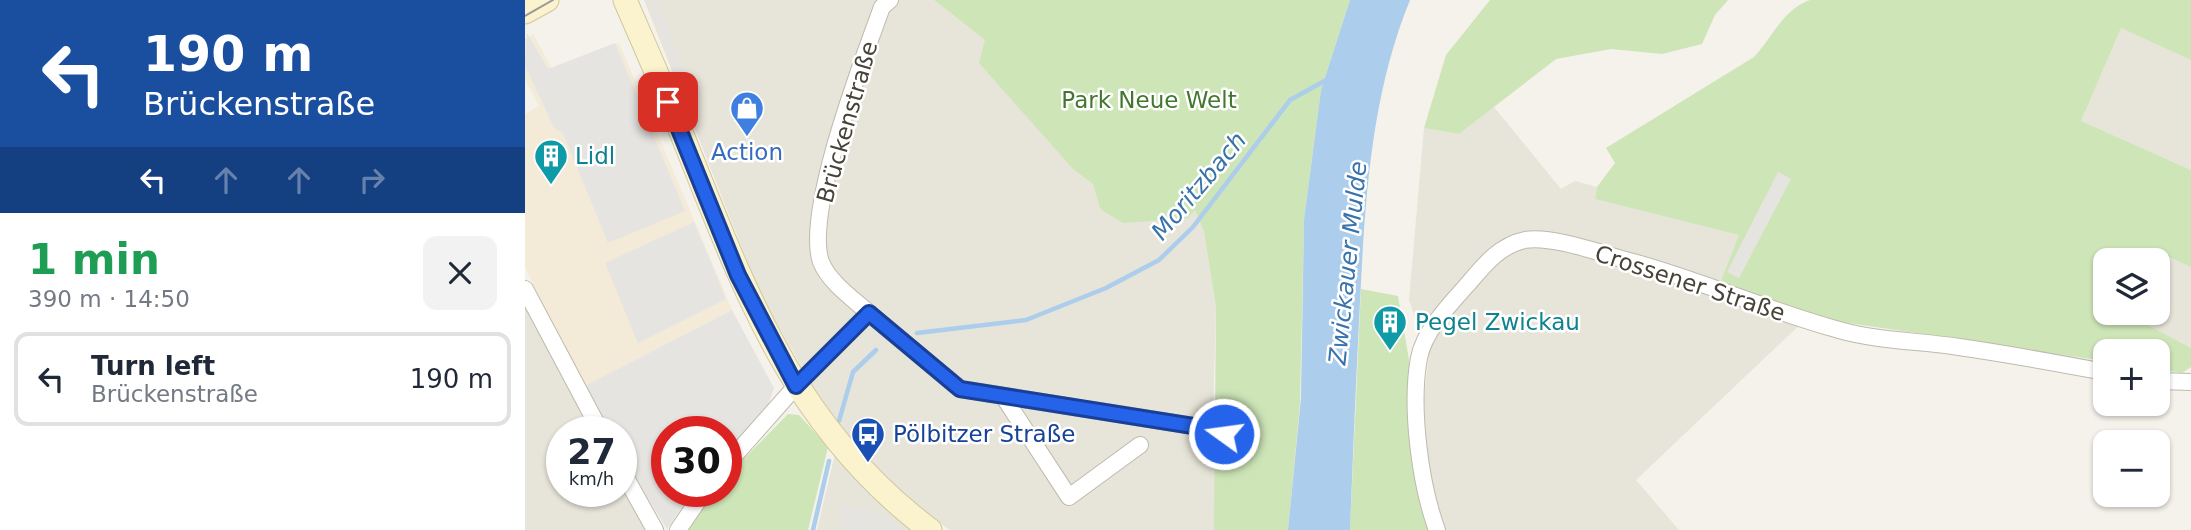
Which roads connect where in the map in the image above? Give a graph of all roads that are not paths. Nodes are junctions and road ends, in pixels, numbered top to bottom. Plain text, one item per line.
1 (547, 0) edge
2 (625, 0) edge
3 (890, 0) edge
4 (525, 12) edge
5 (525, 289) edge
6 (869, 313) junction
7 (2093, 370) edge
8 (2170, 381) edge
9 (2191, 382) edge
10 (796, 386) junction
11 (1005, 398) junction
12 (592, 416) edge
13 (1224, 434) dead end
14 (1140, 445) dead end
15 (742, 447) edge
16 (637, 498) edge
17 (694, 507) edge
18 (655, 530) edge
19 (678, 530) edge
20 (930, 530) edge
21 (1437, 530) edge

1 - 4 street
2 - 10 street
3 - 6 street, Brückenstraße
5 - 12 street
6 - 10 street
6 - 11 street, Brückenstraße
7 - 21 street, Crossener Straße
8 - 9 street
10 - 15 street
10 - 20 street
11 - 13 street, Brückenstraße
11 - 14 street
16 - 18 street
17 - 19 street

